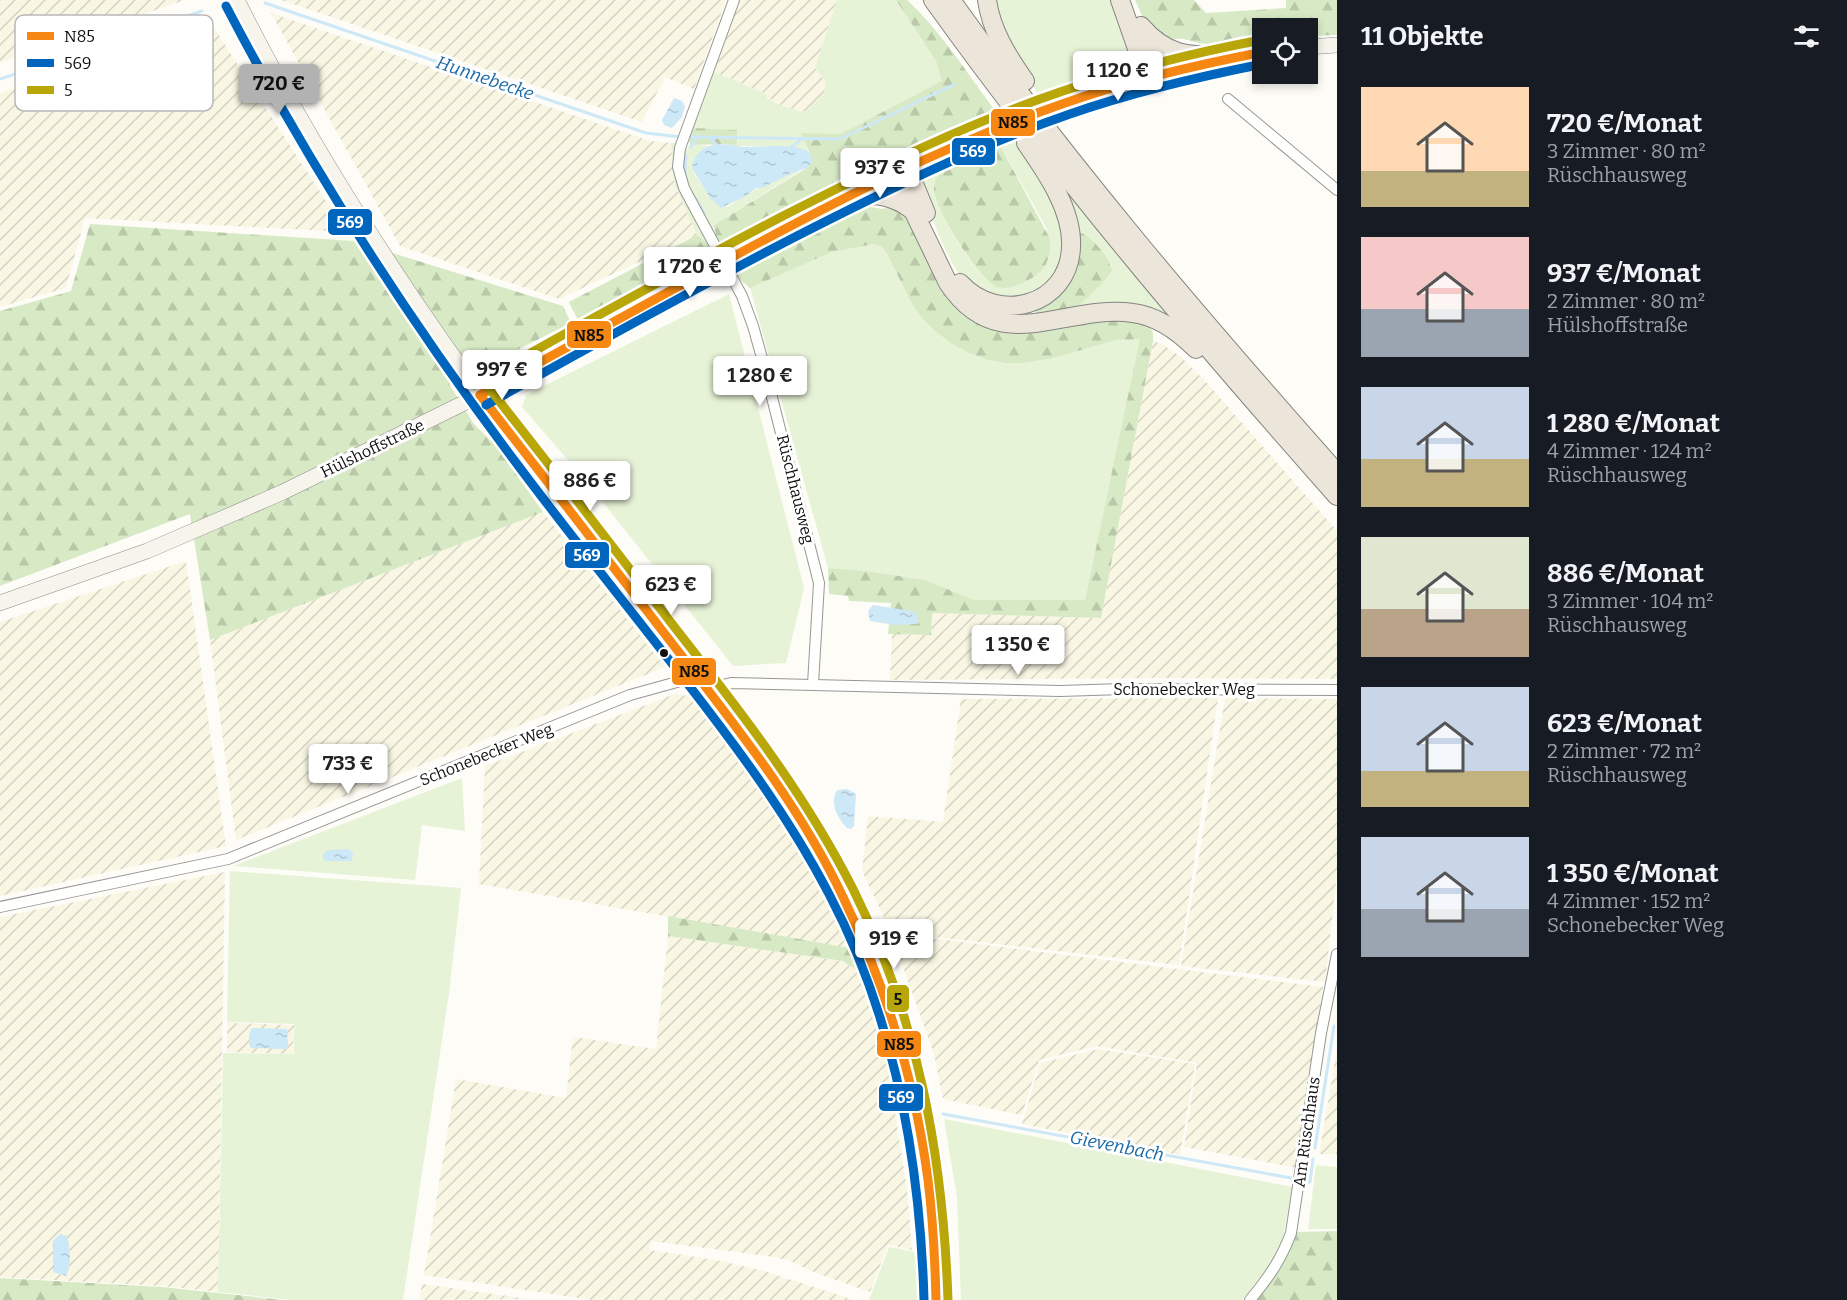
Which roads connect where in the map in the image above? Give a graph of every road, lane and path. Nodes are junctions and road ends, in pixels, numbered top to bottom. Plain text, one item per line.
1 (237, 0) edge
2 (734, 0) edge
3 (933, 0) edge
4 (951, 0) edge
5 (987, 0) edge
6 (1120, 0) edge
7 (1129, 0) edge
8 (1141, 26) junction
9 (957, 33) junction
10 (1337, 45) edge
11 (1318, 46) edge
12 (1252, 54) edge
13 (1238, 56) junction
14 (1154, 74) junction
15 (1228, 99) dead end
16 (901, 170) junction
17 (1337, 190) edge
18 (851, 195) junction
19 (1106, 202) junction
20 (912, 210) junction
21 (480, 394) junction
22 (1316, 472) junction
23 (1337, 473) edge
24 (1337, 496) edge
25 (0, 603) edge
26 (694, 672) junction
27 (813, 684) junction
28 (1337, 690) edge
29 (709, 692) junction
30 (0, 907) edge
31 (1337, 954) edge
32 (936, 1300) edge
33 (1250, 1300) edge

1 - 21 main road
2 - 27 street, Rüschhausweg
3 - 9 highway
4 - 19 highway
5 - 19 highway
6 - 14 highway
7 - 8 highway
8 - 13 highway
8 - 14 highway
9 - 16 highway
9 - 22 highway
10 - 11 main road
12 - 13 main road, Hülshoffstraße
13 - 14 main road, Hülshoffstraße
14 - 16 main road, Hülshoffstraße, bridge
15 - 17 street
16 - 18 main road, Hülshoffstraße
16 - 20 highway
18 - 20 highway
18 - 21 main road, Hülshoffstraße
19 - 23 highway
20 - 22 highway
21 - 25 main road, Hülshoffstraße
21 - 26 main road
22 - 24 highway
26 - 29 main road
26 - 30 street, Schonebecker Weg
27 - 28 street, Schonebecker Weg
27 - 29 street, Schonebecker Weg
29 - 32 main road
31 - 33 street, Am Rüschhaus

